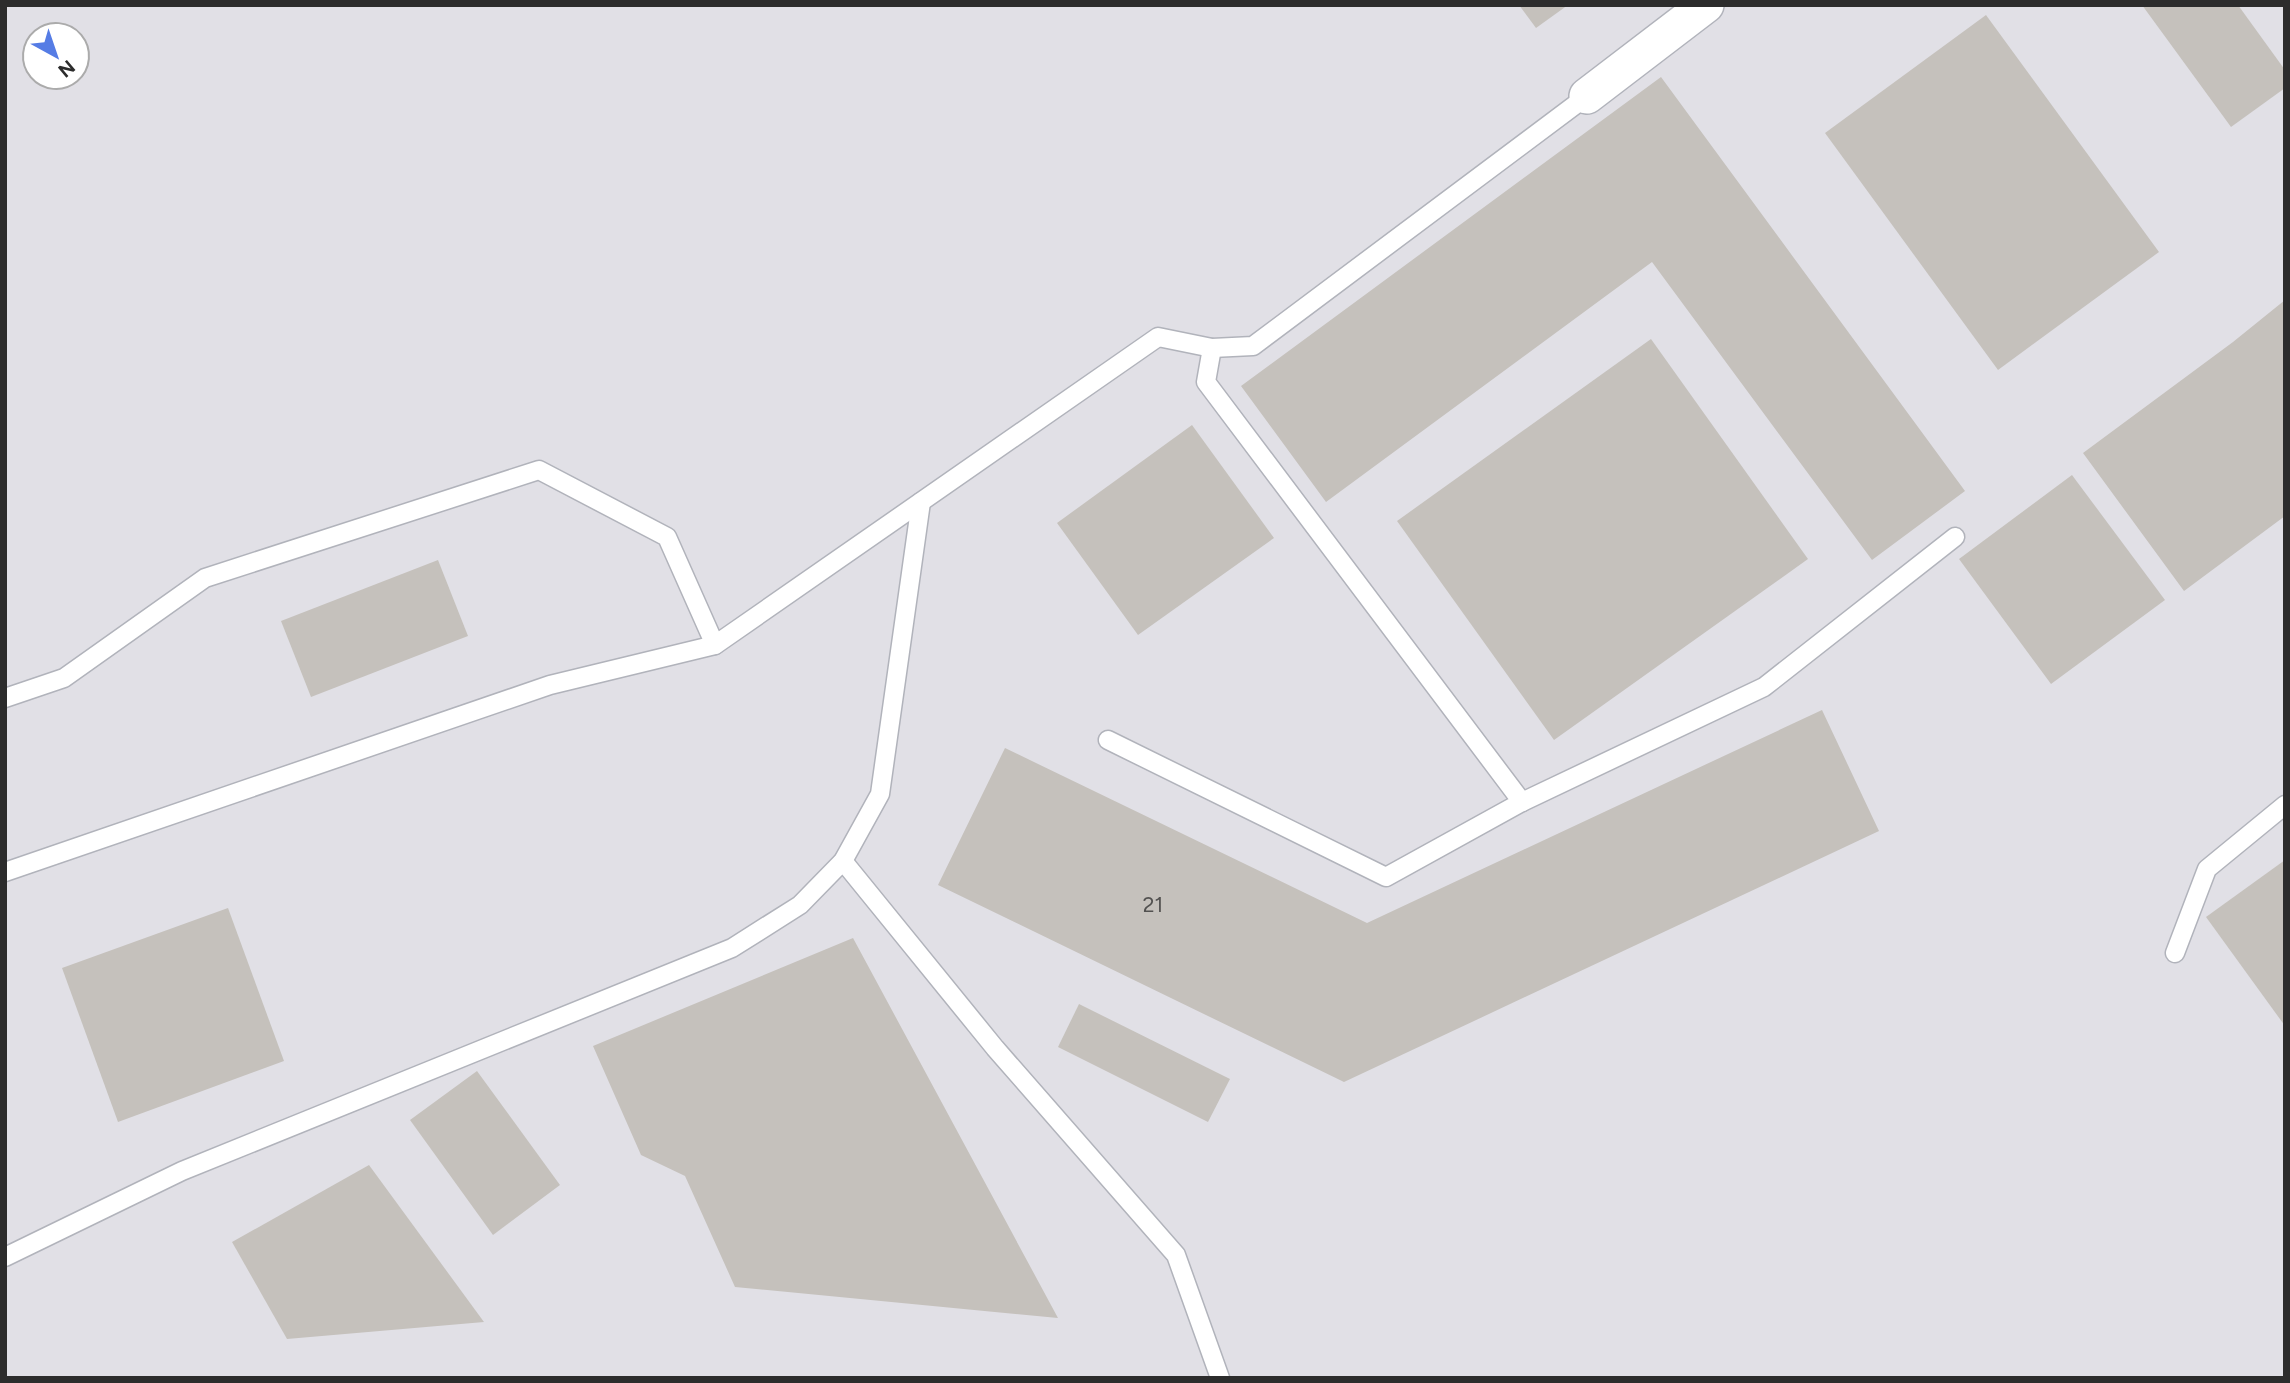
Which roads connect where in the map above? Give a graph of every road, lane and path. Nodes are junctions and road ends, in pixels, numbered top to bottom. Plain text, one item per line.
1 (1706, 5) edge
2 (1587, 96) joint
3 (1212, 348) junction
4 (921, 502) junction
5 (1955, 537) dead end
6 (715, 645) junction
7 (5, 698) edge
8 (1108, 740) dead end
9 (1522, 803) junction
10 (2285, 806) edge
11 (843, 861) junction
12 (5, 872) edge
13 (2175, 953) dead end
14 (5, 1257) edge
15 (1220, 1378) edge

1 - 2 street
2 - 3 lane
3 - 4 lane
3 - 9 lane
4 - 6 lane
4 - 11 lane
5 - 9 lane
6 - 7 lane
6 - 12 lane
8 - 9 lane
10 - 13 lane
11 - 14 lane
11 - 15 lane

